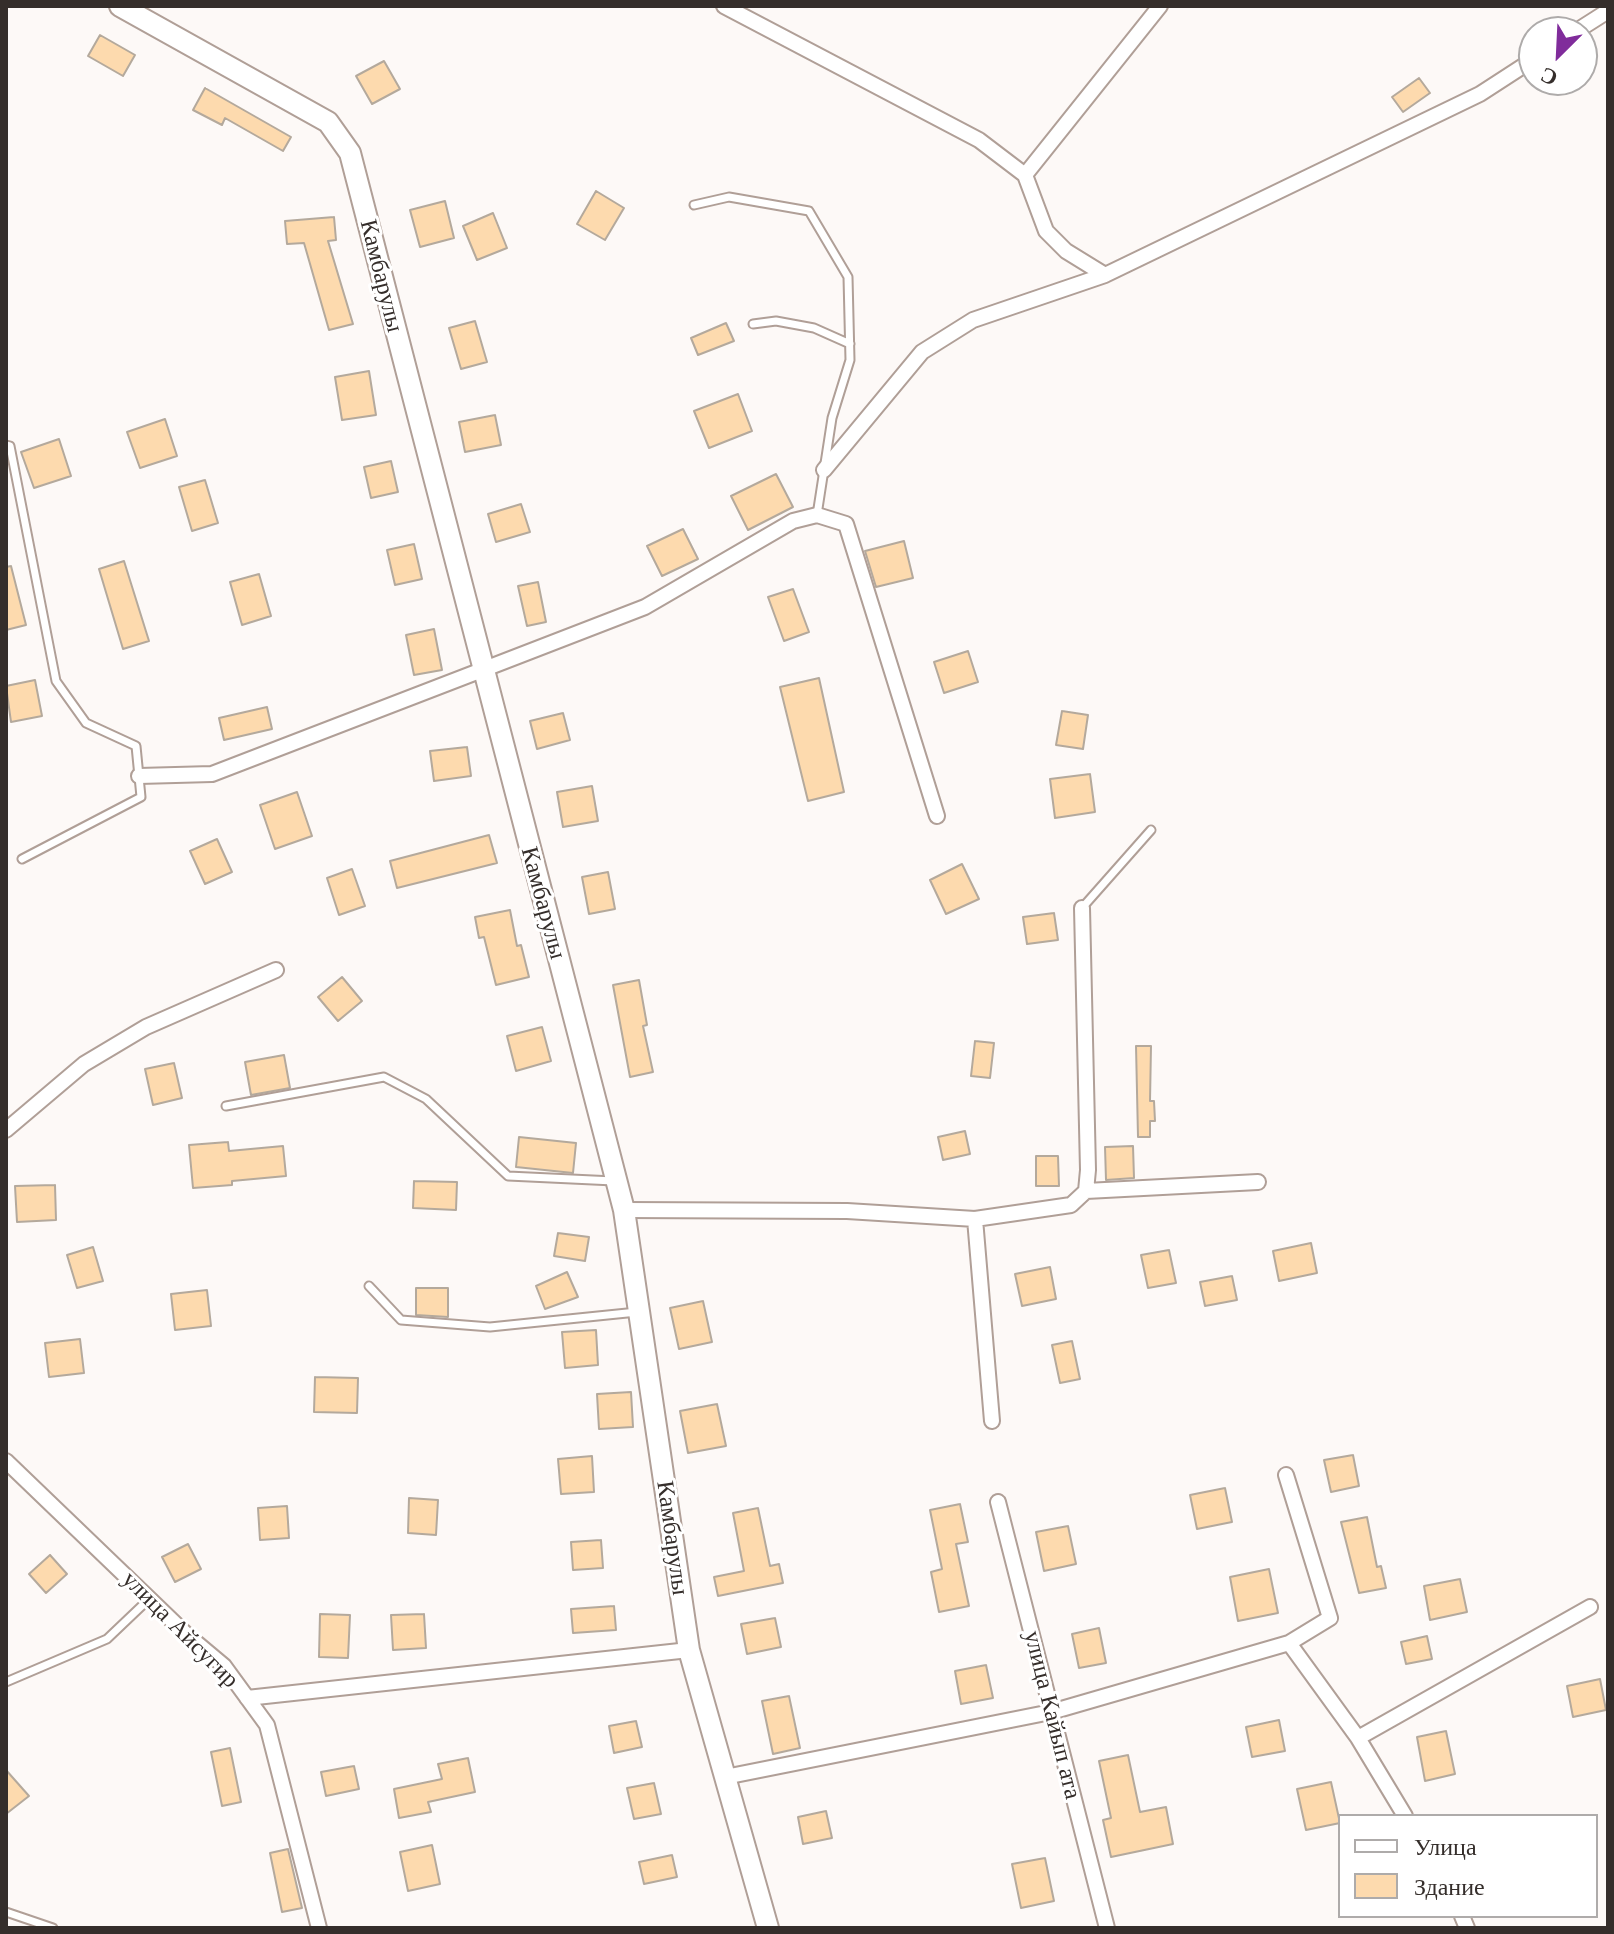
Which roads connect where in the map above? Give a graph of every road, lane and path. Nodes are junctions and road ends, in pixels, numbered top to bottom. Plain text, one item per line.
1 (120, 6) edge
2 (724, 6) edge
3 (1160, 6) edge
4 (1518, 69) edge
5 (1025, 175) junction
6 (694, 205) dead end
7 (1105, 275) junction
8 (753, 324) dead end
9 (850, 344) junction
10 (6, 445) edge
11 (824, 470) junction
12 (817, 515) junction
13 (482, 670) junction
14 (139, 776) junction
15 (937, 816) dead end
16 (1151, 830) dead end
17 (22, 859) dead end
18 (1082, 908) joint
19 (276, 970) dead end
20 (226, 1106) dead end
21 (6, 1130) edge
22 (616, 1181) junction
23 (1258, 1182) dead end
24 (1086, 1191) junction
25 (624, 1210) junction
26 (975, 1219) junction
27 (369, 1286) dead end
28 (639, 1312) junction
29 (992, 1421) dead end
30 (6, 1461) edge
31 (1286, 1475) dead end
32 (998, 1502) dead end
33 (149, 1599) junction
34 (1590, 1607) dead end
35 (1289, 1643) junction
36 (689, 1650) junction
37 (6, 1682) edge
38 (247, 1698) junction
39 (1051, 1712) junction
40 (1358, 1738) junction
41 (725, 1777) junction
42 (1404, 1814) edge
43 (6, 1912) edge
44 (53, 1928) edge
45 (319, 1928) edge
46 (768, 1928) edge
47 (1107, 1928) edge

1 - 13 street, Камбарулы
2 - 5 street
3 - 5 street
4 - 7 street
5 - 7 street
6 - 9 lane
7 - 11 street
8 - 9 lane
9 - 11 lane
10 - 14 lane
11 - 12 lane
12 - 13 street
12 - 15 street
13 - 14 street
13 - 22 street, Камбарулы
14 - 17 lane
16 - 18 lane
18 - 24 street
19 - 21 street
20 - 22 lane
22 - 25 street, Камбарулы
23 - 24 street
24 - 26 street
25 - 26 street
25 - 28 street, Камбарулы
26 - 29 street
27 - 28 lane
28 - 36 street, Камбарулы
30 - 33 street, улица Айсугир
31 - 35 street
32 - 39 street, улица Кайып ата
33 - 37 lane
33 - 38 street, улица Айсугир
34 - 40 street
35 - 39 street
35 - 40 street
36 - 38 street
36 - 41 street, Камбарулы
38 - 45 street, улица Айсугир
39 - 41 street
39 - 47 street, улица Кайып ата
40 - 42 street
41 - 46 street, Камбарулы
43 - 44 lane

